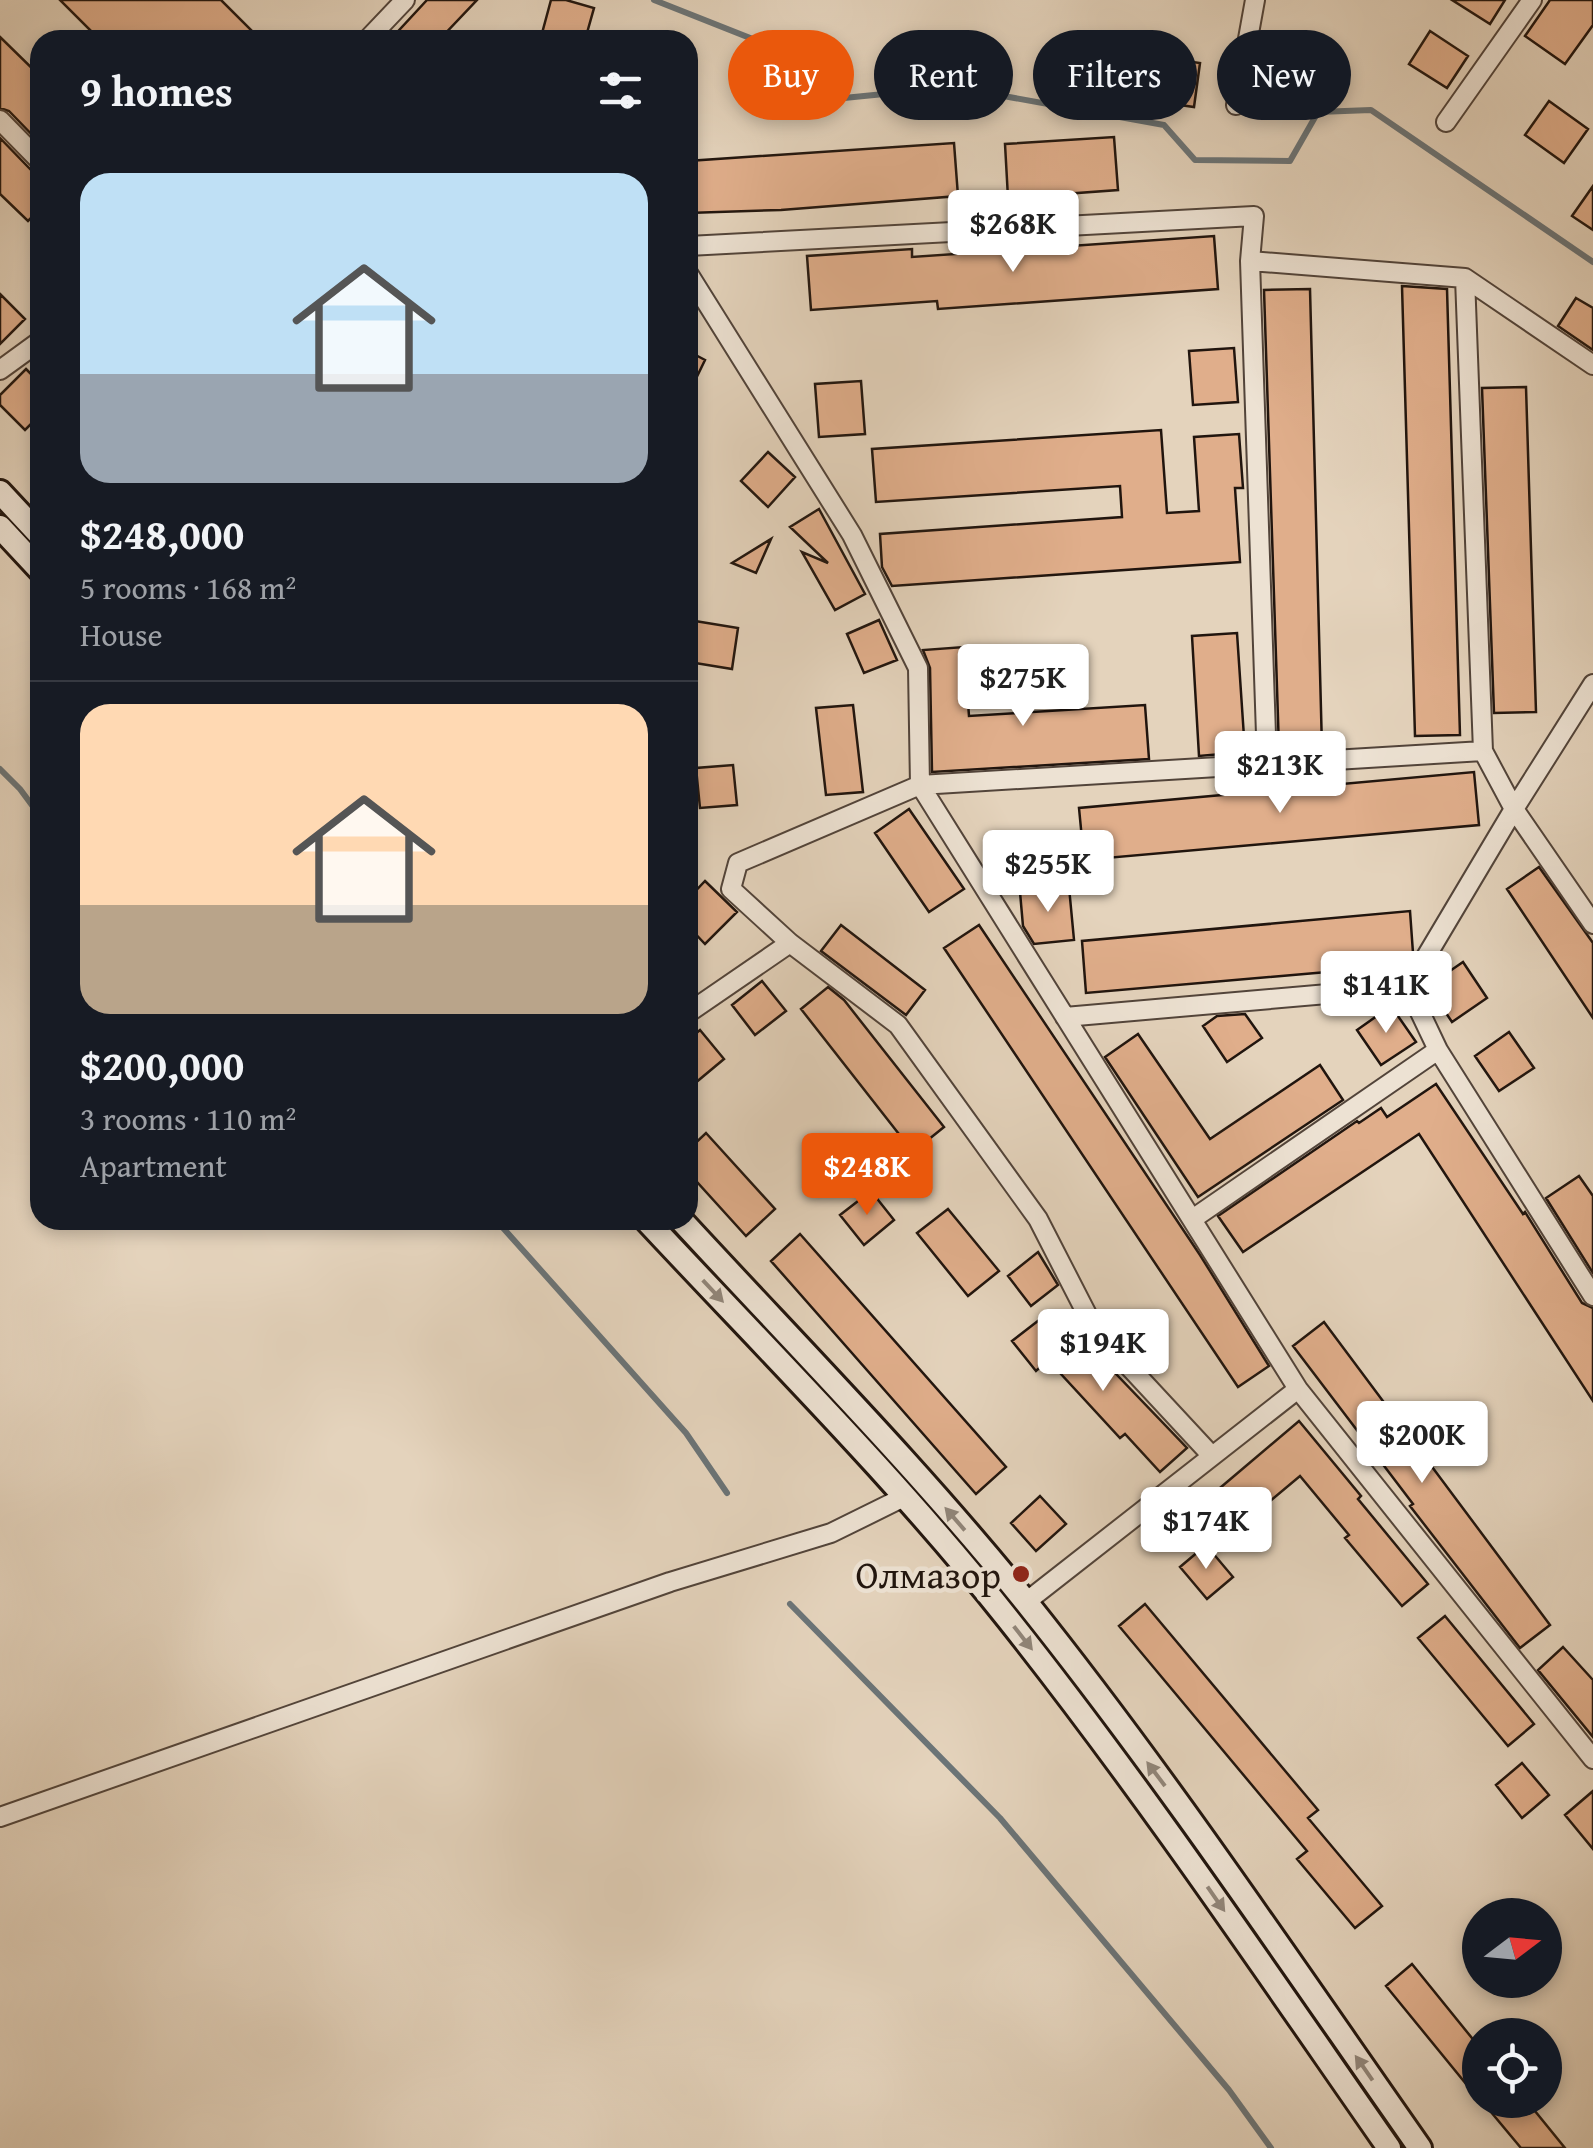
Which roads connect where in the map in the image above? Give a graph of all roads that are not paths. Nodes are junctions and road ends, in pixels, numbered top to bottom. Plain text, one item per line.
1 (405, 0) edge
2 (1255, 0) edge
3 (1532, 0) edge
4 (376, 30) edge
5 (1250, 30) edge
6 (0, 120) edge
7 (1446, 122) dead end
8 (30, 151) edge
9 (698, 245) edge
10 (1250, 261) junction
11 (1465, 278) junction
12 (698, 289) edge
13 (30, 349) edge
14 (1593, 365) edge
15 (0, 370) edge
16 (0, 492) edge
17 (30, 524) edge
18 (0, 527) edge
19 (30, 559) edge
20 (1593, 684) edge
21 (1483, 751) junction
22 (1267, 764) junction
23 (920, 786) junction
24 (1514, 809) junction
25 (1593, 924) edge
26 (790, 944) junction
27 (1408, 987) junction
28 (698, 1006) edge
29 (1065, 1017) junction
30 (1438, 1050) junction
31 (1194, 1218) junction
32 (655, 1230) edge
33 (689, 1230) edge
34 (1593, 1296) edge
35 (1298, 1389) junction
36 (1212, 1456) junction
37 (904, 1498) junction
38 (1026, 1602) junction
39 (1593, 1757) edge
40 (0, 1817) edge
41 (1390, 2148) edge
42 (1420, 2148) edge

1 - 4 street
2 - 5 street
3 - 7 street
6 - 8 street
9 - 10 street
10 - 11 street
10 - 22 street
11 - 14 street
11 - 21 street
12 - 23 street
13 - 15 street
16 - 17 main road
18 - 19 main road
20 - 24 street
21 - 22 street
21 - 24 street
22 - 23 street
23 - 26 street
23 - 29 street
24 - 25 street
24 - 27 street
26 - 28 street
26 - 36 street
27 - 29 street
27 - 30 street
29 - 31 street
30 - 31 street
30 - 34 street
31 - 35 street
32 -> 37 main road
38 -> 33 main road
35 - 36 street
35 - 39 street
36 - 38 street
37 - 40 street
37 -> 41 main road
42 -> 38 main road

